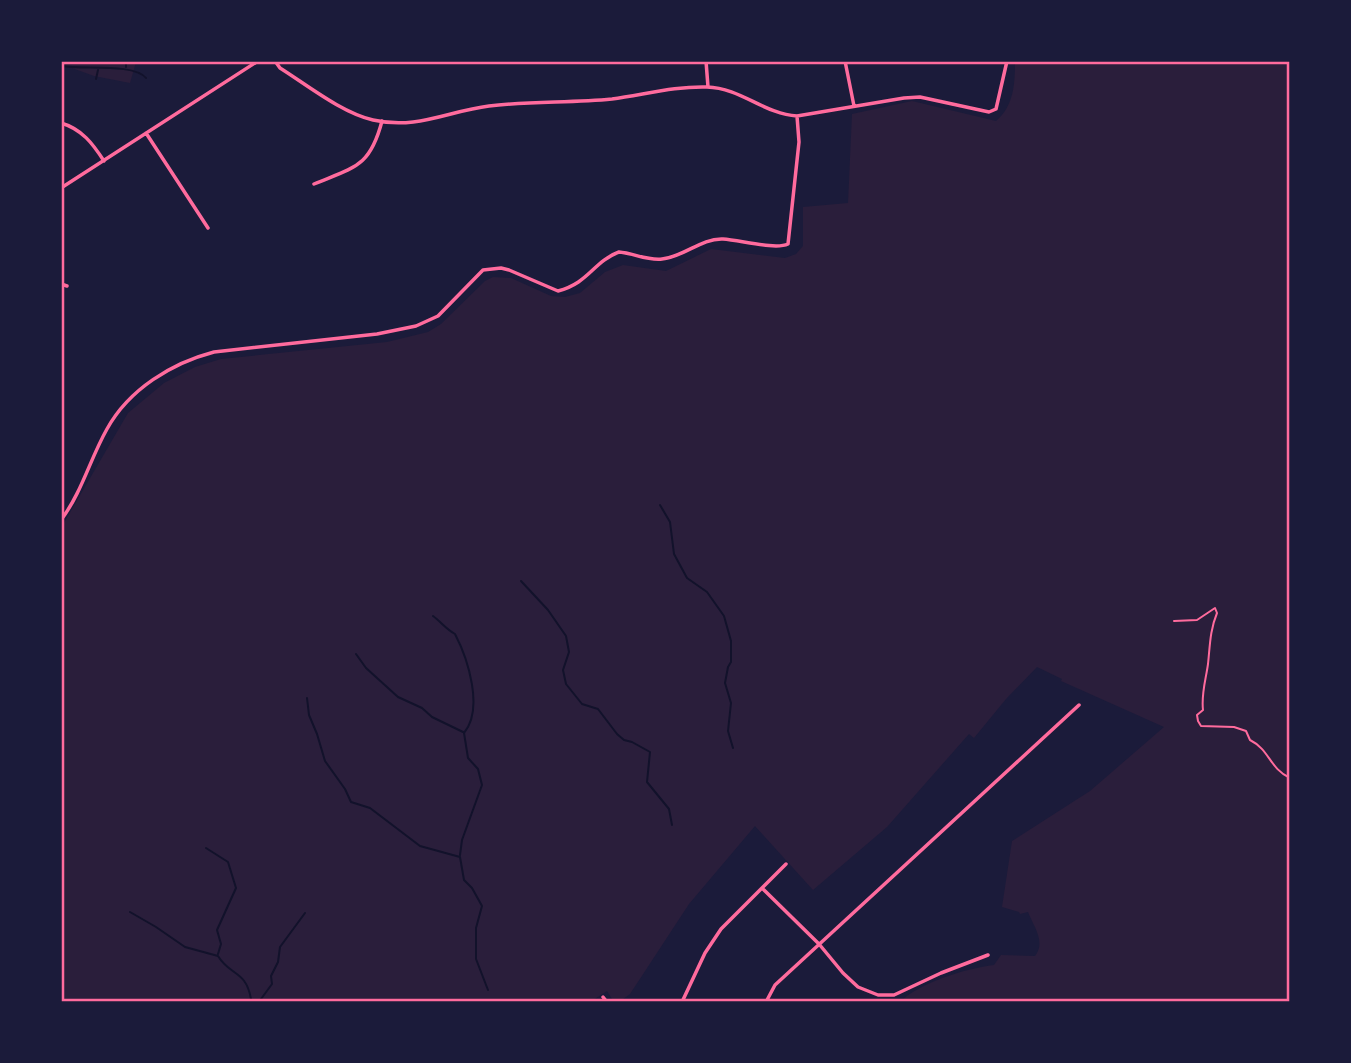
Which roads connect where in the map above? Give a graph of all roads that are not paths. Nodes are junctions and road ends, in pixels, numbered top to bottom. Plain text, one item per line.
1 (258, 61) edge
2 (275, 61) edge
3 (706, 61) edge
4 (845, 61) edge
5 (1007, 61) edge
6 (708, 87) junction
7 (854, 106) junction
8 (797, 116) junction
9 (382, 121) junction
10 (61, 123) edge
11 (146, 133) junction
12 (104, 161) junction
13 (314, 184) dead end
14 (61, 188) edge
15 (208, 228) dead end
16 (61, 284) edge
17 (67, 286) dead end
18 (61, 520) edge
19 (1079, 705) dead end
20 (786, 864) dead end
21 (762, 888) junction
22 (819, 944) junction
23 (988, 955) dead end
24 (603, 997) dead end
25 (607, 1002) edge
26 (682, 1002) edge
27 (766, 1002) edge

1 - 11 street
2 - 9 street
3 - 6 street
4 - 7 street
5 - 7 street
6 - 8 street
6 - 9 street
7 - 8 street
8 - 18 street
9 - 13 street
10 - 12 street
11 - 12 street
11 - 15 street
12 - 14 street
16 - 17 street
19 - 22 street
20 - 21 street
21 - 22 street
21 - 26 street
22 - 23 street
22 - 27 street
24 - 25 street

